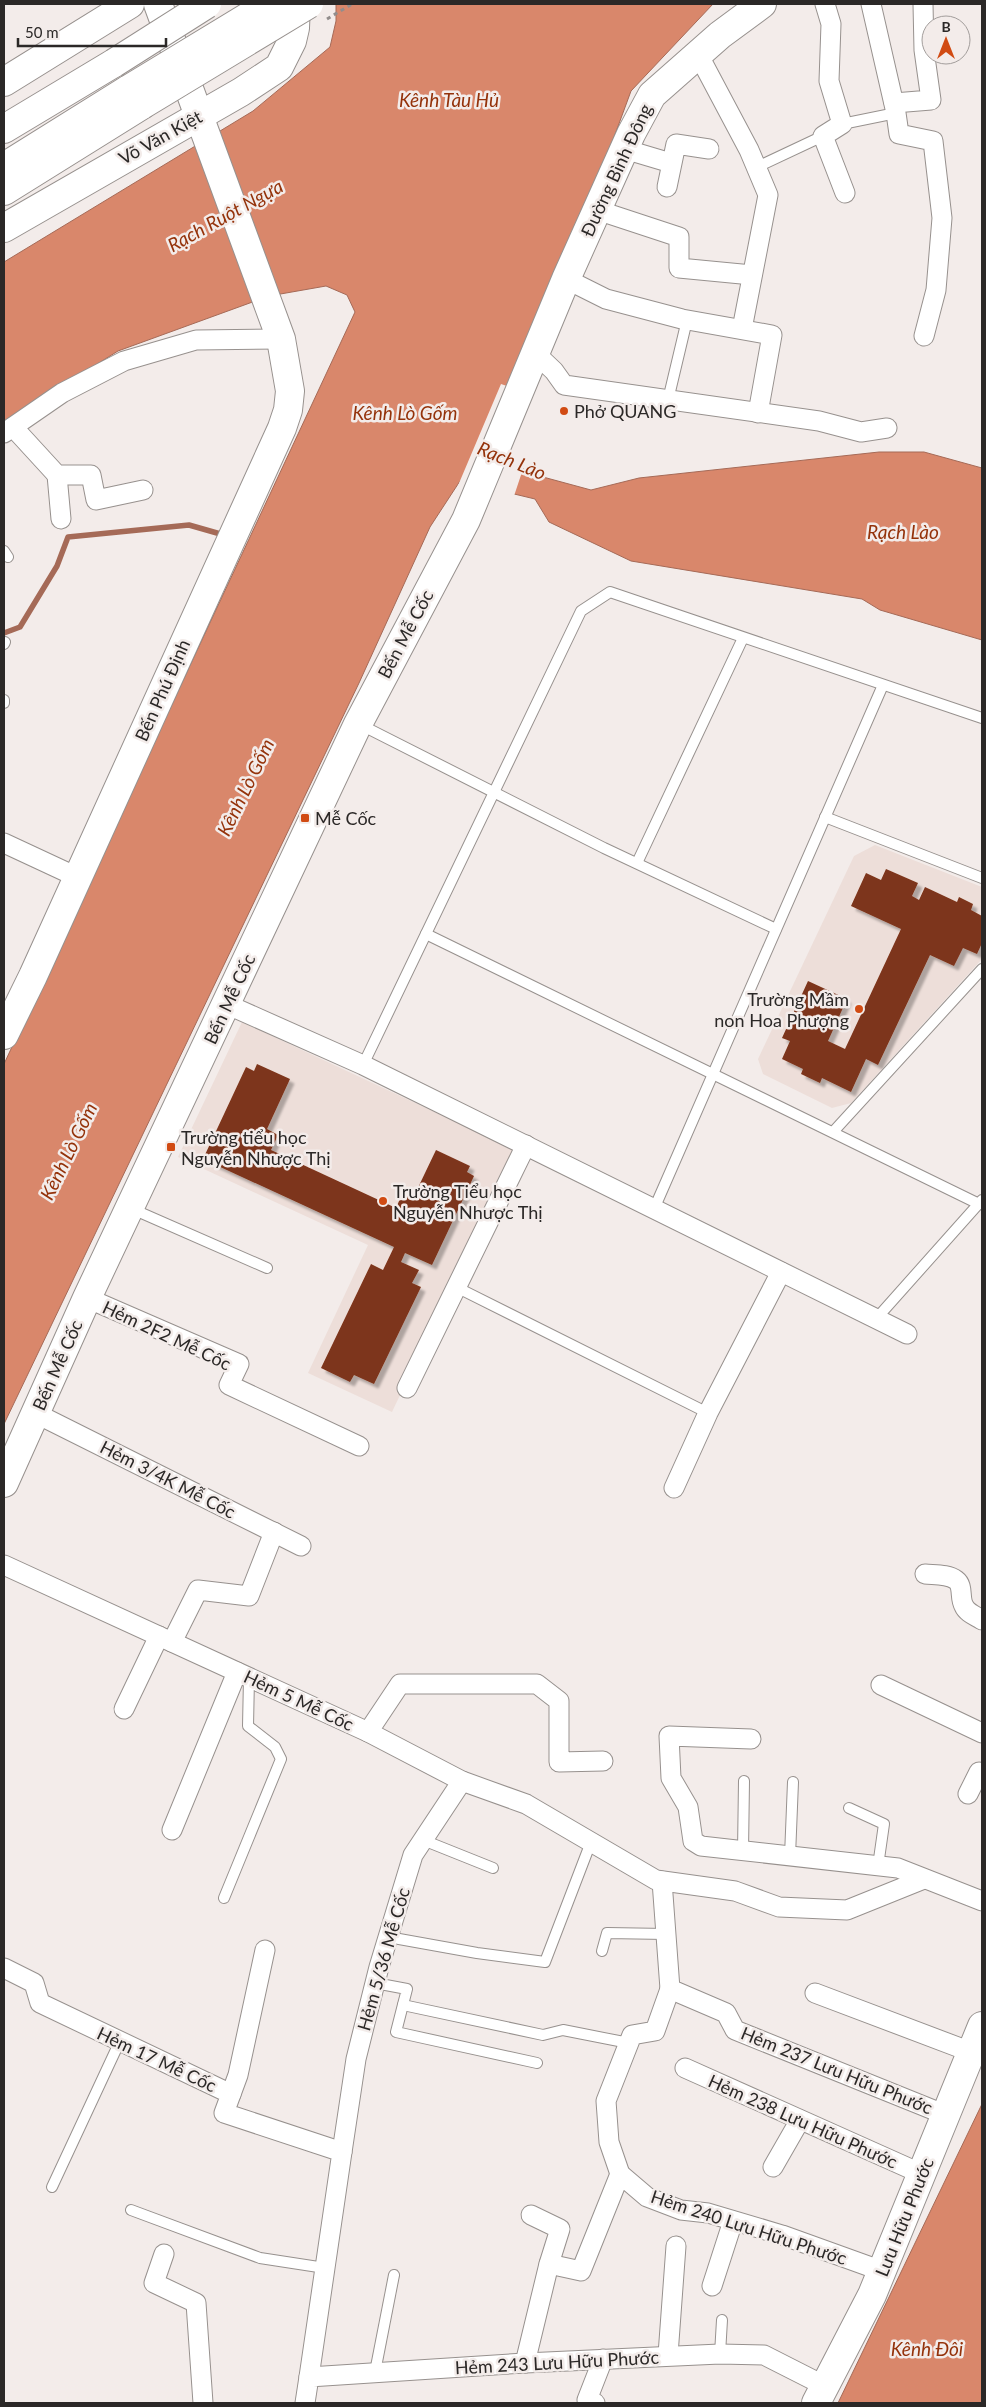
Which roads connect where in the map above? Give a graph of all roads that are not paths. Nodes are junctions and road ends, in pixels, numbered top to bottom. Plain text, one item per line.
1 (130, 4) edge
2 (158, 4) edge
3 (207, 4) edge
4 (269, 4) edge
5 (309, 4) edge
6 (762, 4) edge
7 (825, 4) edge
8 (871, 4) edge
9 (923, 4) edge
10 (295, 16) edge
11 (698, 54) junction
12 (4, 82) edge
13 (136, 97) junction
14 (895, 108) junction
15 (202, 124) junction
16 (842, 124) junction
17 (4, 129) edge
18 (823, 136) junction
19 (624, 149) junction
20 (709, 149) dead end
21 (671, 163) junction
22 (4, 167) edge
23 (757, 167) junction
24 (667, 187) dead end
25 (4, 191) edge
26 (845, 193) dead end
27 (597, 210) junction
28 (4, 228) edge
29 (752, 275) junction
30 (566, 279) junction
31 (687, 320) junction
32 (742, 329) junction
33 (924, 336) dead end
34 (281, 339) junction
35 (535, 353) junction
36 (525, 378) joint
37 (668, 400) junction
38 (758, 413) junction
39 (887, 428) dead end
40 (8, 430) edge
41 (57, 475) junction
42 (143, 490) dead end
43 (61, 519) dead end
44 (743, 638) junction
45 (883, 685) junction
46 (982, 718) edge
47 (358, 724) junction
48 (494, 792) junction
49 (825, 817) junction
50 (4, 842) edge
51 (637, 863) junction
52 (77, 877) junction
53 (982, 878) edge
54 (776, 929) junction
55 (426, 934) junction
56 (982, 969) edge
57 (226, 1004) junction
58 (4, 1035) edge
59 (363, 1065) junction
60 (713, 1073) junction
61 (833, 1132) junction
62 (526, 1145) junction
63 (981, 1202) edge
64 (129, 1208) junction
65 (654, 1209) junction
66 (267, 1268) dead end
67 (781, 1272) junction
68 (456, 1287) junction
69 (87, 1298) junction
70 (876, 1319) junction
71 (907, 1334) dead end
72 (407, 1388) dead end
73 (35, 1413) junction
74 (708, 1414) junction
75 (358, 1446) dead end
76 (4, 1483) edge
77 (674, 1488) dead end
78 (274, 1532) junction
79 (301, 1546) dead end
80 (4, 1565) edge
81 (925, 1574) dead end
82 (982, 1620) edge
83 (166, 1639) junction
84 (243, 1675) junction
85 (881, 1685) dead end
86 (124, 1709) dead end
87 (368, 1732) junction
88 (982, 1733) edge
89 (751, 1739) dead end
90 (602, 1760) dead end
91 (982, 1774) edge
92 (462, 1781) junction
93 (744, 1781) dead end
94 (793, 1782) dead end
95 (968, 1794) dead end
96 (850, 1808) dead end
97 (172, 1830) dead end
98 (423, 1840) junction
99 (591, 1842) junction
100 (743, 1851) junction
101 (790, 1856) junction
102 (878, 1866) junction
103 (493, 1868) dead end
104 (924, 1879) junction
105 (662, 1881) junction
106 (224, 1898) dead end
107 (982, 1901) edge
108 (666, 1934) junction
109 (388, 1937) junction
110 (265, 1950) dead end
111 (602, 1952) dead end
112 (4, 1968) edge
113 (375, 1983) junction
114 (670, 1989) junction
115 (815, 1993) dead end
116 (403, 2005) junction
117 (982, 2026) edge
118 (120, 2041) junction
119 (629, 2043) junction
120 (971, 2052) junction
121 (537, 2063) dead end
122 (685, 2068) dead end
123 (231, 2094) junction
124 (946, 2114) junction
125 (800, 2120) junction
126 (342, 2152) junction
127 (773, 2168) dead end
128 (620, 2174) junction
129 (922, 2174) junction
130 (52, 2187) dead end
131 (131, 2210) dead end
132 (531, 2215) dead end
133 (733, 2221) junction
134 (676, 2246) dead end
135 (164, 2254) dead end
136 (549, 2264) junction
137 (325, 2268) junction
138 (882, 2271) junction
139 (394, 2275) dead end
140 (712, 2286) dead end
141 (722, 2320) dead end
142 (720, 2354) junction
143 (668, 2355) junction
144 (603, 2359) junction
145 (525, 2363) junction
146 (375, 2372) junction
147 (309, 2377) junction
148 (821, 2395) edge
149 (203, 2403) edge
150 (305, 2403) edge
151 (595, 2403) edge

1 - 12 main road
2 - 15 main road, Bến Phú Định
3 - 17 main road, bridge
4 - 13 main road, Võ Văn Kiệt, bridge
5 - 13 main road, bridge
6 - 11 main road, Đường Bình Đông
7 - 16 street
8 - 14 street
9 - 14 street
10 - 15 main road, Võ Văn Kiệt
11 - 19 main road, Đường Bình Đông
11 - 23 street
13 - 22 main road, Võ Văn Kiệt
13 - 25 main road, Võ Văn Kiệt
14 - 16 lane
14 - 33 street
15 - 28 main road, Võ Văn Kiệt
15 - 34 main road, Bến Phú Định
16 - 18 street
18 - 23 lane
18 - 26 street
19 - 21 street
19 - 27 main road, Đường Bình Đông
20 - 21 street
21 - 24 street
23 - 29 street
27 - 29 street
27 - 30 main road, Đường Bình Đông
29 - 32 street
30 - 31 street
30 - 35 main road, Đường Bình Đông
31 - 32 street
31 - 37 lane
32 - 38 street
34 - 40 street
34 - 52 main road, Bến Phú Định
35 - 36 main road, Đường Bình Đông
35 - 37 street
36 - 47 main road, Bến Mễ Cốc
37 - 38 street
38 - 39 street
40 - 41 street
41 - 42 street
41 - 43 street
44 - 45 lane
44 - 48 lane
44 - 51 lane
45 - 46 lane
45 - 49 lane
47 - 48 lane
47 - 57 main road, Bến Mễ Cốc
48 - 51 lane
48 - 55 lane
49 - 53 lane
49 - 54 lane
50 - 52 street
51 - 54 lane
52 - 58 main road, Bến Phú Định
54 - 60 lane
55 - 59 lane
55 - 60 lane
56 - 61 lane
57 - 59 street
57 - 64 main road, Bến Mễ Cốc
59 - 62 street
60 - 61 lane
60 - 65 lane
61 - 63 lane
62 - 65 street
62 - 68 street
63 - 70 lane
64 - 66 lane
64 - 69 main road, Bến Mễ Cốc
65 - 67 street
67 - 70 street
67 - 74 street
68 - 72 street
68 - 74 lane
69 - 73 main road, Bến Mễ Cốc
69 - 75 street, Hẻm 2F2 Mễ Cốc
70 - 71 street
73 - 76 main road, Bến Mễ Cốc
73 - 78 street, Hẻm 3/4K Mễ Cốc
74 - 77 street
78 - 79 street, Hẻm 3/4K Mễ Cốc
78 - 83 street
80 - 83 street, Hẻm 5 Mễ Cốc
81 - 82 street
83 - 84 street, Hẻm 5 Mễ Cốc
83 - 86 street
84 - 87 street, Hẻm 5 Mễ Cốc
84 - 97 street
84 - 106 lane
85 - 88 street
87 - 90 street
87 - 92 street, Hẻm 5 Mễ Cốc
89 - 100 street
91 - 95 street
92 - 98 street, Hẻm 5/36 Mễ Cốc
92 - 99 street, Hẻm 5 Mễ Cốc
93 - 100 lane
94 - 101 lane
96 - 102 lane
98 - 103 lane
98 - 109 street, Hẻm 5/36 Mễ Cốc
99 - 105 street, Hẻm 5 Mễ Cốc
99 - 109 lane
100 - 101 street
101 - 102 street
102 - 104 street
104 - 105 street, Hẻm 5 Mễ Cốc
104 - 107 street
105 - 108 street
108 - 111 lane
108 - 114 street
109 - 113 street, Hẻm 5/36 Mễ Cốc
110 - 123 street
112 - 118 street, Hẻm 17 Mễ Cốc
113 - 116 lane
113 - 126 street, Hẻm 5/36 Mễ Cốc
114 - 119 street
114 - 124 street, Hẻm 237 Lưu Hữu Phước
115 - 120 street
116 - 119 lane
116 - 121 lane
117 - 120 main road, Lưu Hữu Phước
118 - 123 street, Hẻm 17 Mễ Cốc
118 - 130 lane
119 - 128 street
120 - 124 main road, Lưu Hữu Phước
122 - 125 street, Hẻm 238 Lưu Hữu Phước
123 - 126 street, Hẻm 17 Mễ Cốc
124 - 129 main road, Lưu Hữu Phước
125 - 127 street
125 - 129 street, Hẻm 238 Lưu Hữu Phước
126 - 137 street
128 - 133 street, Hẻm 240 Lưu Hữu Phước
128 - 136 street
129 - 138 main road, Lưu Hữu Phước
131 - 137 lane
132 - 136 street
133 - 138 street, Hẻm 240 Lưu Hữu Phước
133 - 140 street
134 - 143 street
135 - 149 street
136 - 145 street
137 - 147 street
138 - 148 main road, Lưu Hữu Phước
139 - 146 lane
141 - 142 lane
142 - 143 street, Hẻm 243 Lưu Hữu Phước
142 - 148 street, Hẻm 243 Lưu Hữu Phước
143 - 144 street, Hẻm 243 Lưu Hữu Phước
144 - 145 street, Hẻm 243 Lưu Hữu Phước
144 - 151 street
145 - 146 street, Hẻm 243 Lưu Hữu Phước
146 - 147 street, Hẻm 243 Lưu Hữu Phước
147 - 150 street

